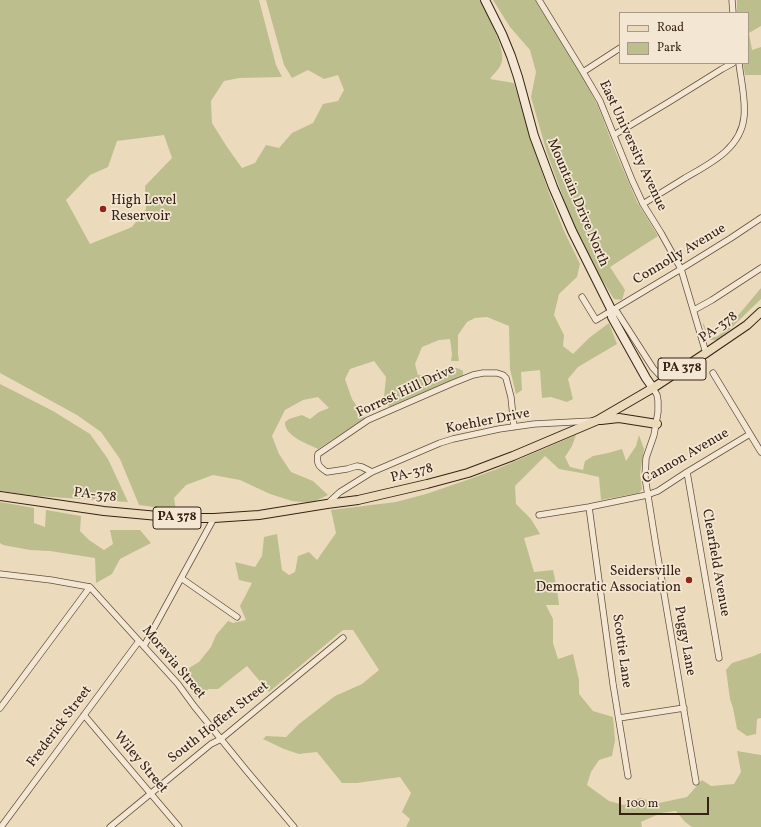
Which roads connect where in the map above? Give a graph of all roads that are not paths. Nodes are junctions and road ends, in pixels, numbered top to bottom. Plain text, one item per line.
1 (485, 0) edge
2 (539, 0) edge
3 (732, 0) edge
4 (733, 12) edge
5 (619, 49) edge
6 (732, 64) edge
7 (739, 64) edge
8 (583, 72) junction
9 (614, 135) junction
10 (644, 204) junction
11 (761, 218) edge
12 (761, 268) edge
13 (681, 269) junction
14 (582, 297) dead end
15 (694, 310) junction
16 (612, 311) junction
17 (761, 312) edge
18 (761, 315) edge
19 (747, 325) junction
20 (706, 353) junction
21 (713, 373) dead end
22 (664, 380) junction
23 (653, 388) junction
24 (598, 420) junction
25 (657, 424) junction
26 (514, 427) junction
27 (750, 434) junction
28 (761, 452) edge
29 (372, 472) junction
30 (687, 472) junction
31 (647, 495) junction
32 (0, 496) edge
33 (327, 504) junction
34 (589, 507) junction
35 (539, 515) dead end
36 (214, 518) junction
37 (0, 574) edge
38 (181, 578) junction
39 (90, 587) junction
40 (237, 617) dead end
41 (343, 638) dead end
42 (139, 642) junction
43 (144, 646) junction
44 (719, 658) dead end
45 (0, 708) edge
46 (684, 708) junction
47 (84, 715) junction
48 (619, 718) junction
49 (220, 739) junction
50 (628, 776) dead end
51 (696, 782) dead end
52 (150, 794) junction
53 (1, 827) edge
54 (110, 827) edge
55 (179, 827) edge
56 (294, 827) edge

1 - 16 street, Mountain Drive North
2 - 8 street, East University Avenue
3 - 4 street
5 - 8 street
6 - 9 street
7 - 10 street
8 - 9 street, East University Avenue
9 - 10 street, East University Avenue
10 - 13 street, East University Avenue
11 - 13 street, Connolly Avenue
12 - 15 street
13 - 15 street, East University Avenue
13 - 16 street, Connolly Avenue
14 - 16 street, Connolly Avenue
15 - 20 street, East University Avenue
16 - 22 street
16 - 23 street, Mountain Drive North
17 - 19 main road, PA-378 / PA 378
18 - 19 street
19 - 20 main road, PA-378 / PA 378
20 - 22 main road, PA-378 / PA 378
21 - 27 street
22 - 23 main road, PA-378 / PA 378
23 - 24 main road, PA-378 / PA 378
23 - 25 street, Puggy Lane
24 - 25 main road
24 - 26 street, Koehler Drive
24 - 33 main road, PA-378 / PA 378
25 - 31 street, Puggy Lane
26 - 29 street, Koehler Drive
26 - 29 street, Forrest Hill Drive
27 - 28 street
27 - 30 street, Cannon Avenue
29 - 33 street, Koehler Drive
30 - 31 street, Cannon Avenue
30 - 44 street, Clearfield Avenue
31 - 34 street, Cannon Avenue
31 - 46 street, Puggy Lane
32 - 36 main road, PA-378 / PA 378
33 - 36 main road, PA-378 / PA 378
34 - 35 street, Cannon Avenue
34 - 48 street, Scottie Lane
36 - 38 street
37 - 39 street
38 - 40 street
38 - 43 street
39 - 42 street, Moravia Street
39 - 45 street
41 - 49 street, South Hoffert Street
42 - 43 street, Moravia Street
42 - 47 street, Frederick Street
43 - 49 street, Moravia Street
46 - 48 street
46 - 51 street, Puggy Lane
47 - 52 street, Wiley Street
47 - 53 street, Frederick Street
48 - 50 street, Scottie Lane
49 - 52 street, South Hoffert Street
49 - 56 street, Moravia Street
52 - 54 street, South Hoffert Street
52 - 55 street, Wiley Street

